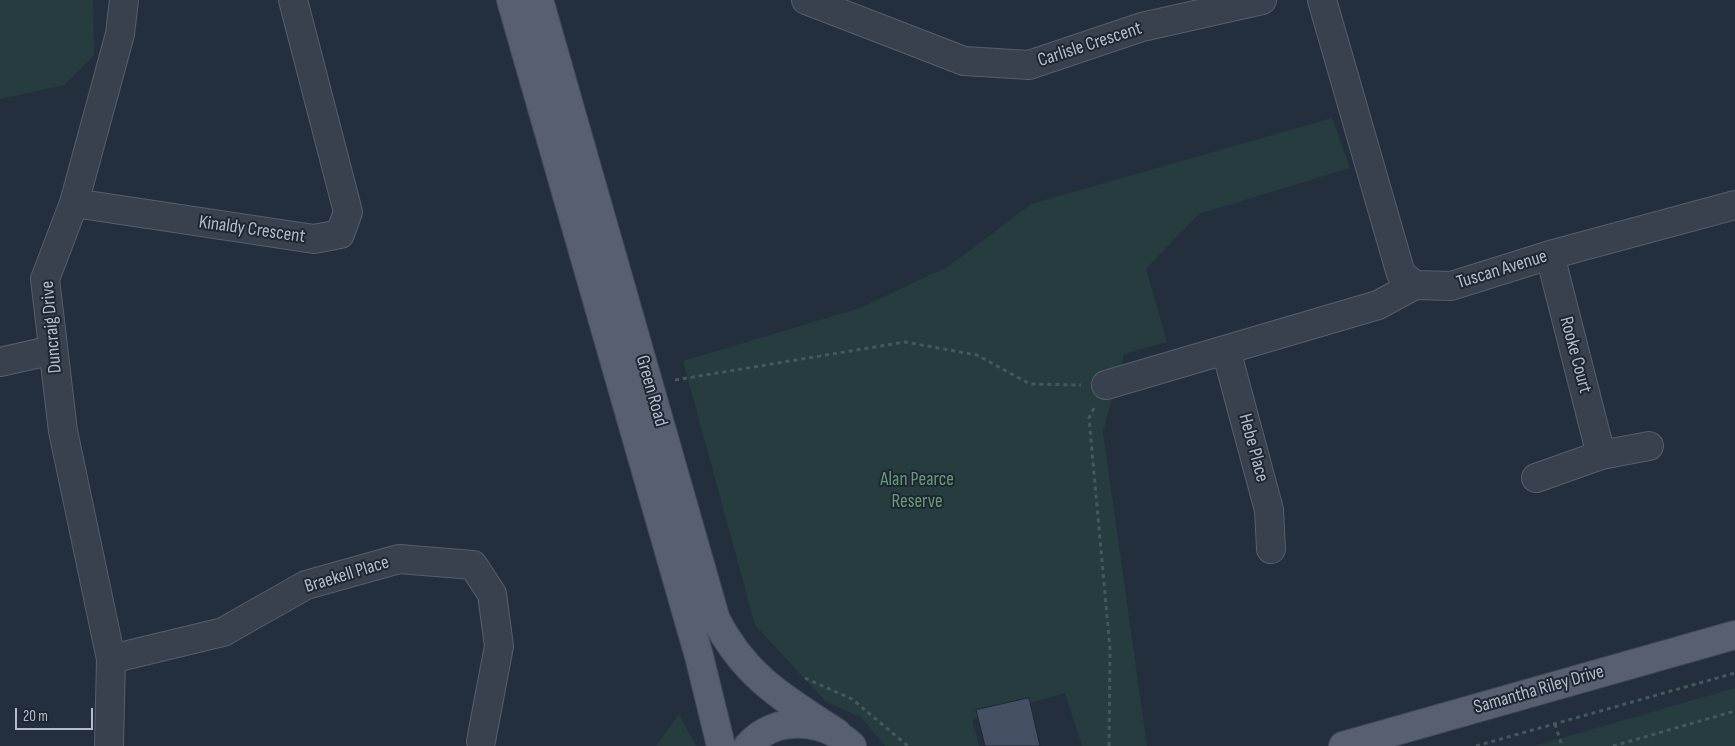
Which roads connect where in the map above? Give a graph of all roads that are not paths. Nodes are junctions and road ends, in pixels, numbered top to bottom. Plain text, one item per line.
1 (124, 0) edge
2 (293, 0) edge
3 (511, 0) edge
4 (539, 0) edge
5 (806, 0) edge
6 (1262, 0) edge
7 (1322, 0) edge
8 (74, 204) junction
9 (1735, 205) edge
10 (1550, 255) junction
11 (1415, 285) junction
12 (53, 350) junction
13 (1226, 350) junction
14 (0, 362) edge
15 (1106, 385) road end
16 (1649, 446) dead end
17 (1601, 455) junction
18 (1536, 478) dead end
19 (1272, 549) dead end
20 (1735, 635) edge
21 (111, 660) junction
22 (481, 741) dead end
23 (848, 742) edge
24 (109, 746) edge
25 (721, 746) edge
26 (748, 746) edge
27 (1343, 746) edge

1 - 8 street, Duncraig Drive
2 - 8 street, Kinaldy Crescent
3 - 25 main road, Green Road
4 - 23 main road, Green Road
5 - 6 street, Carlisle Crescent
7 - 11 street
8 - 12 street, Duncraig Drive
9 - 10 street, Tuscan Avenue
10 - 11 street, Tuscan Avenue
10 - 17 street, Rooke Court
11 - 13 street
12 - 14 street
12 - 21 street, Duncraig Drive
13 - 15 street
13 - 19 street, Hebe Place
16 - 17 street
17 - 18 street
20 - 27 main road, Samantha Riley Drive
21 - 22 street, Braekell Place
21 - 24 street, Duncraig Drive
23 - 26 main road

